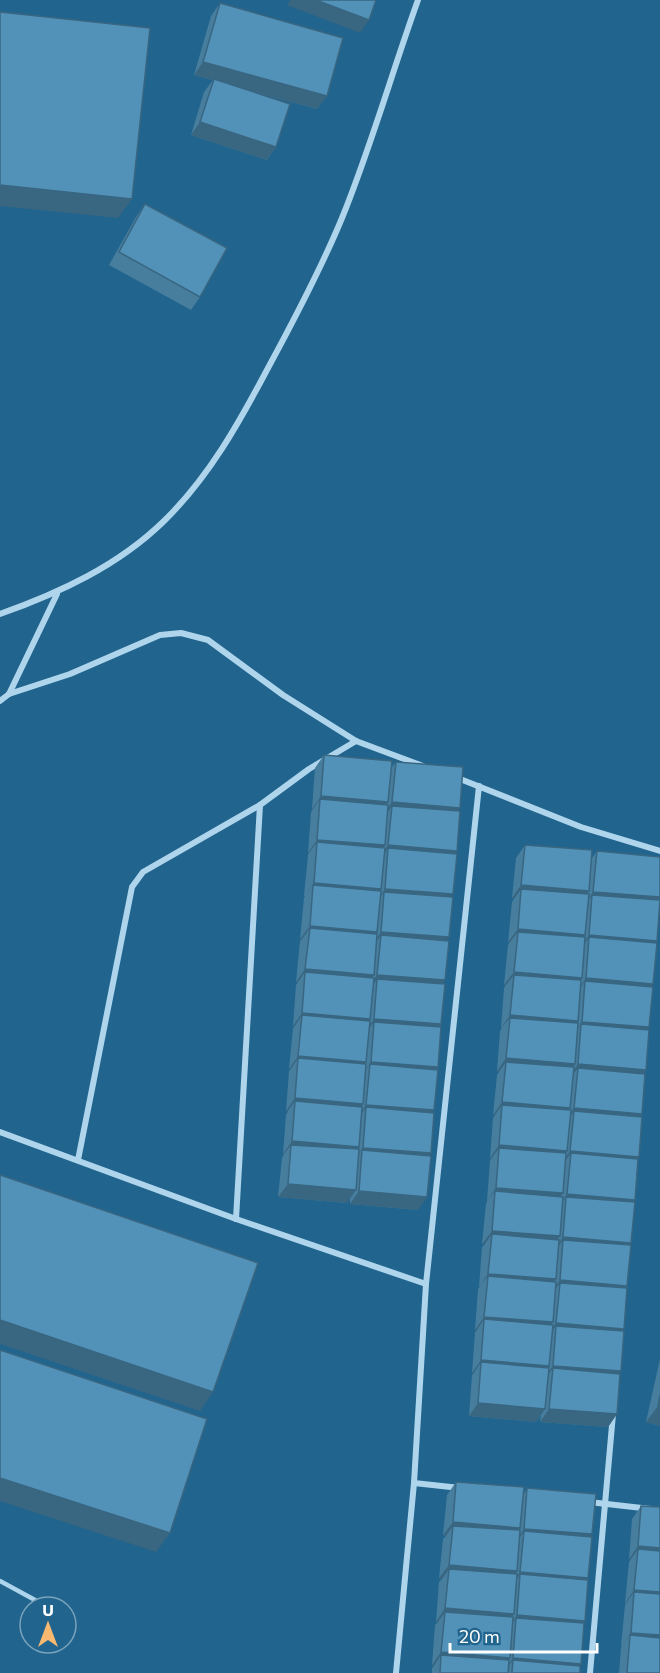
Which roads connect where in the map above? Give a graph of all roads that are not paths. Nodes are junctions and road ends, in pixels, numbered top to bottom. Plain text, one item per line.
1 (418, 0) edge
2 (57, 594) junction
3 (0, 614) edge
4 (9, 694) junction
5 (0, 701) edge
6 (356, 741) junction
7 (434, 770) edge
8 (446, 774) edge
9 (479, 786) junction
10 (260, 805) junction
11 (660, 851) edge
12 (0, 1132) edge
13 (78, 1160) junction
14 (236, 1219) junction
15 (426, 1284) junction
16 (614, 1410) edge
17 (414, 1483) junction
18 (470, 1489) edge
19 (583, 1501) edge
20 (605, 1504) junction
21 (660, 1510) edge
22 (0, 1581) edge
23 (26, 1595) edge
24 (396, 1673) edge
25 (590, 1673) edge

1 - 2 street
2 - 3 street
2 - 4 street
4 - 5 street
4 - 6 street
6 - 7 street
6 - 10 street
8 - 9 street
9 - 11 street
9 - 15 street
10 - 13 street
10 - 14 street
12 - 13 street
13 - 14 street
14 - 15 street
15 - 17 street
16 - 20 street
17 - 18 street
17 - 24 street
19 - 20 street
20 - 21 street
20 - 25 street
22 - 23 lane

